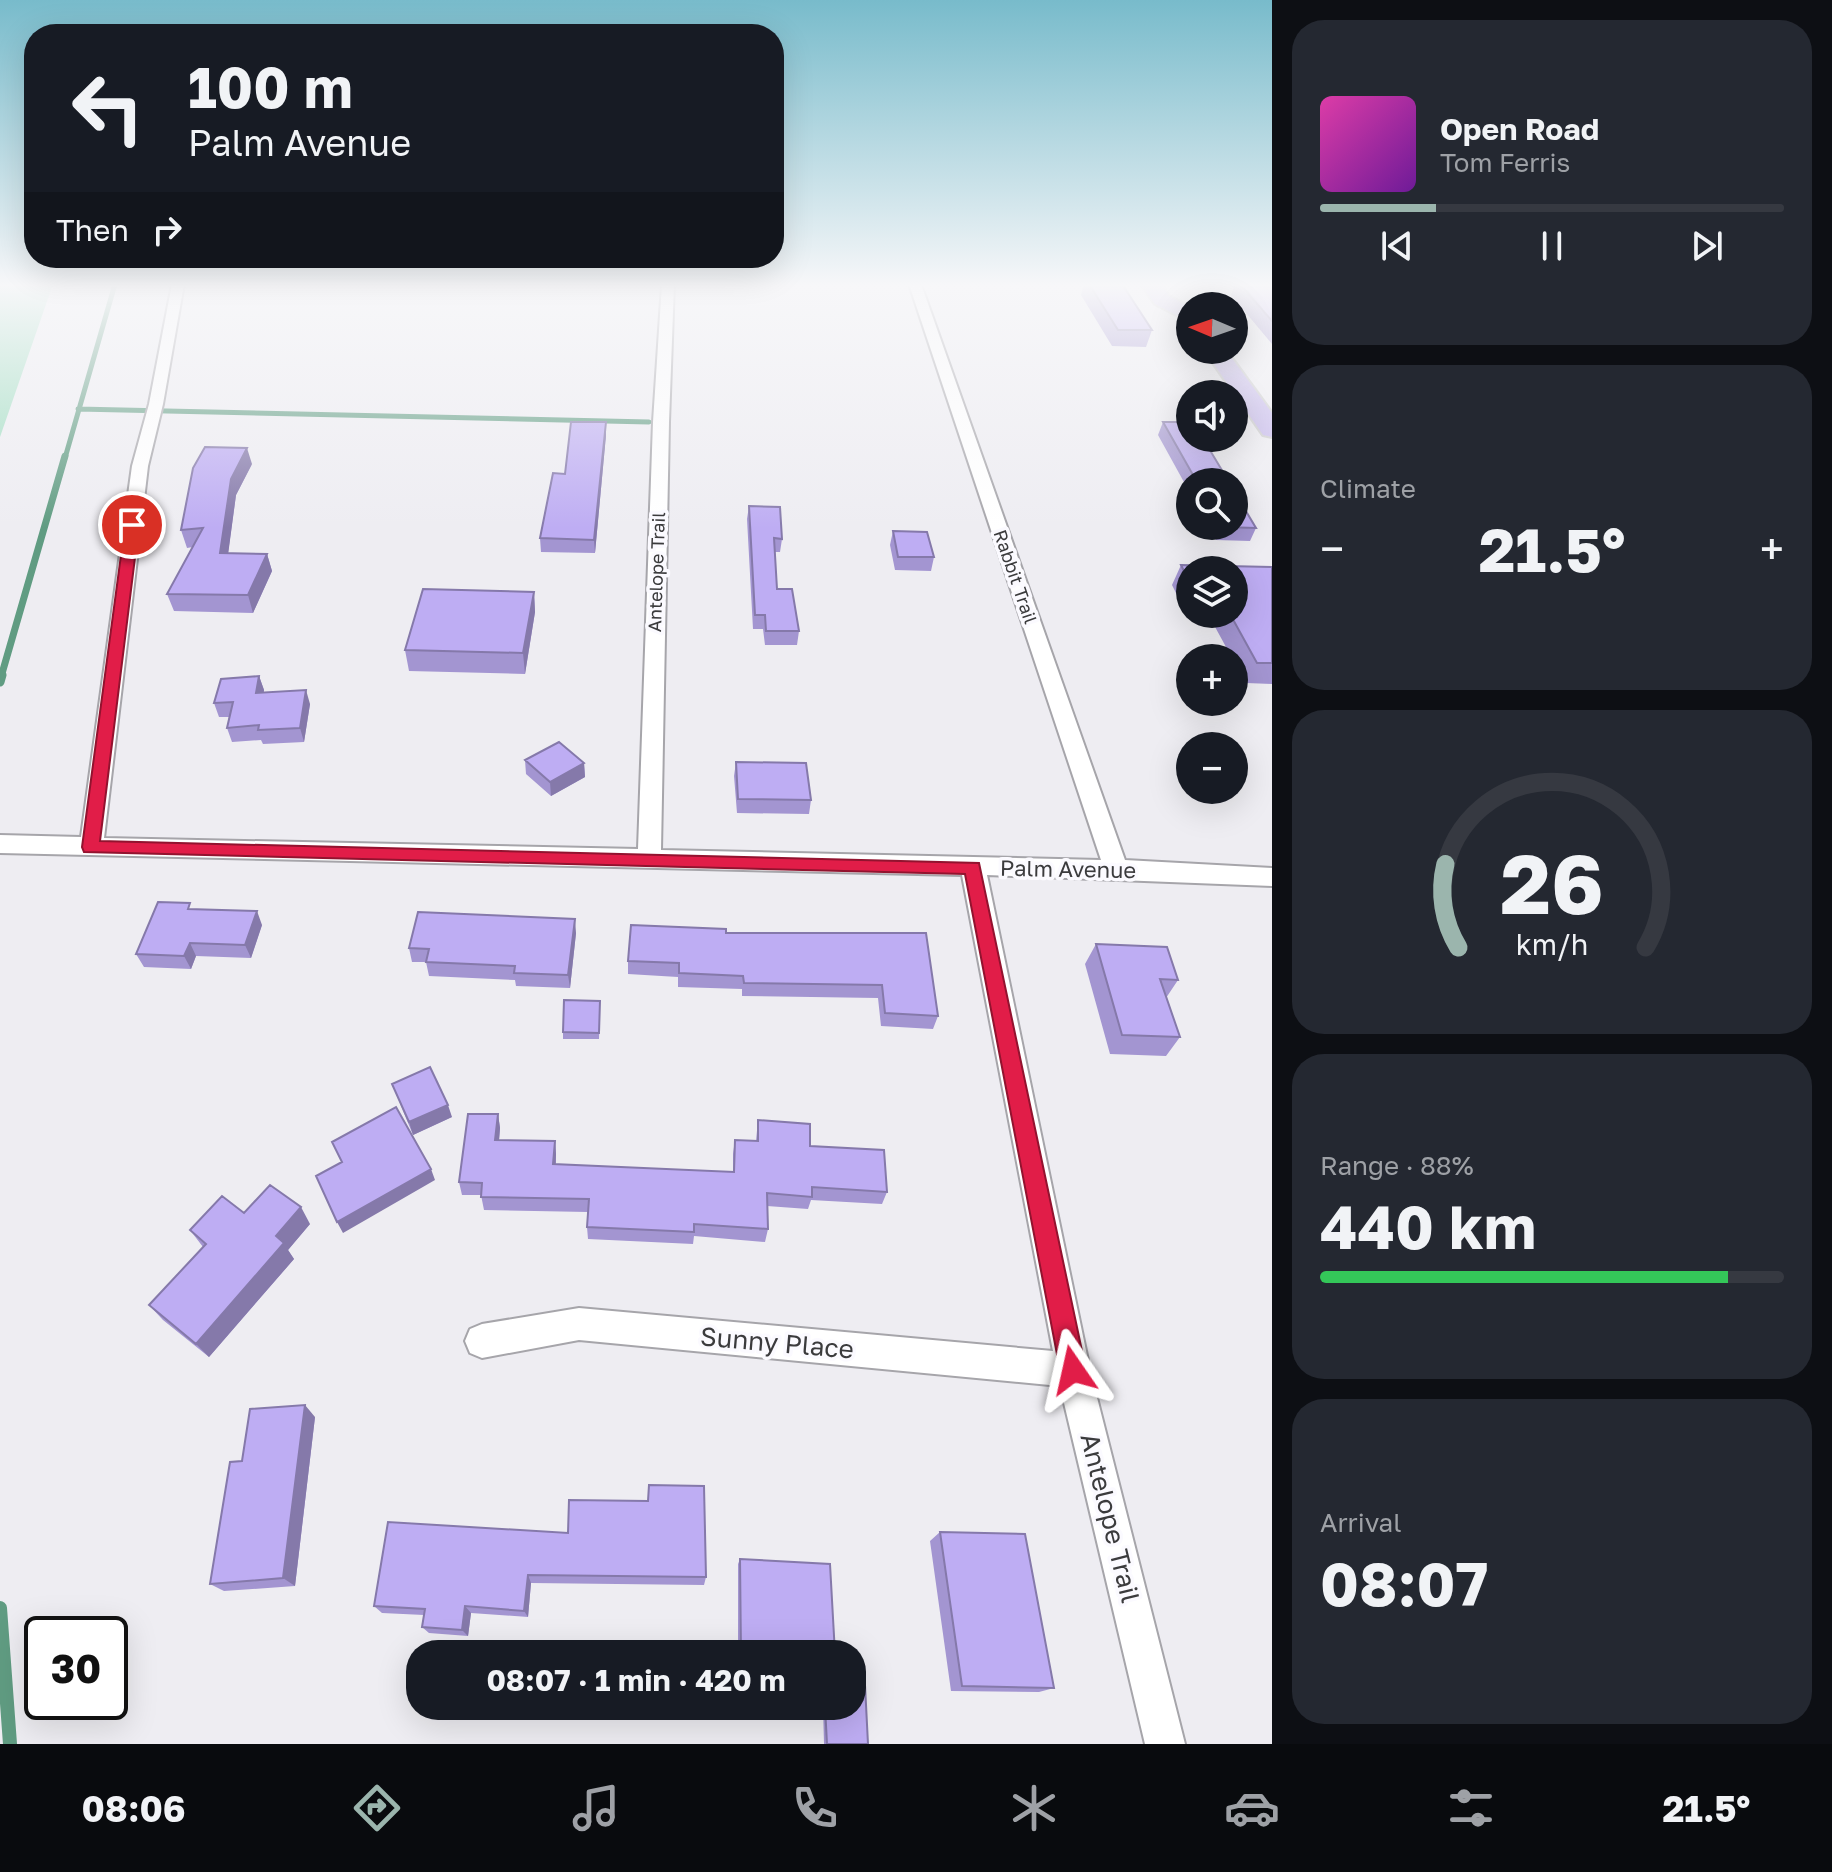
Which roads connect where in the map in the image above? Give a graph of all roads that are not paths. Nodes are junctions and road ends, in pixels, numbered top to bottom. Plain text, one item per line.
1 (163, 365) edge
2 (664, 365) edge
3 (945, 365) edge
4 (1226, 365) edge
5 (1272, 430) edge
6 (0, 844) edge
7 (91, 847) junction
8 (649, 860) junction
9 (973, 867) junction
10 (1116, 869) junction
11 (1272, 877) edge
12 (482, 1341) dead end
13 (1073, 1370) junction
14 (1165, 1744) edge

1 - 7 street
2 - 8 street, Antelope Trail
3 - 10 street, Rabbit Trail
4 - 5 main road
6 - 7 street, Palm Avenue
7 - 8 street, Palm Avenue
8 - 9 street, Palm Avenue
9 - 10 street, Palm Avenue
9 - 13 street, Antelope Trail
10 - 11 street, Palm Avenue
12 - 13 street, Sunny Place
13 - 14 street, Antelope Trail

